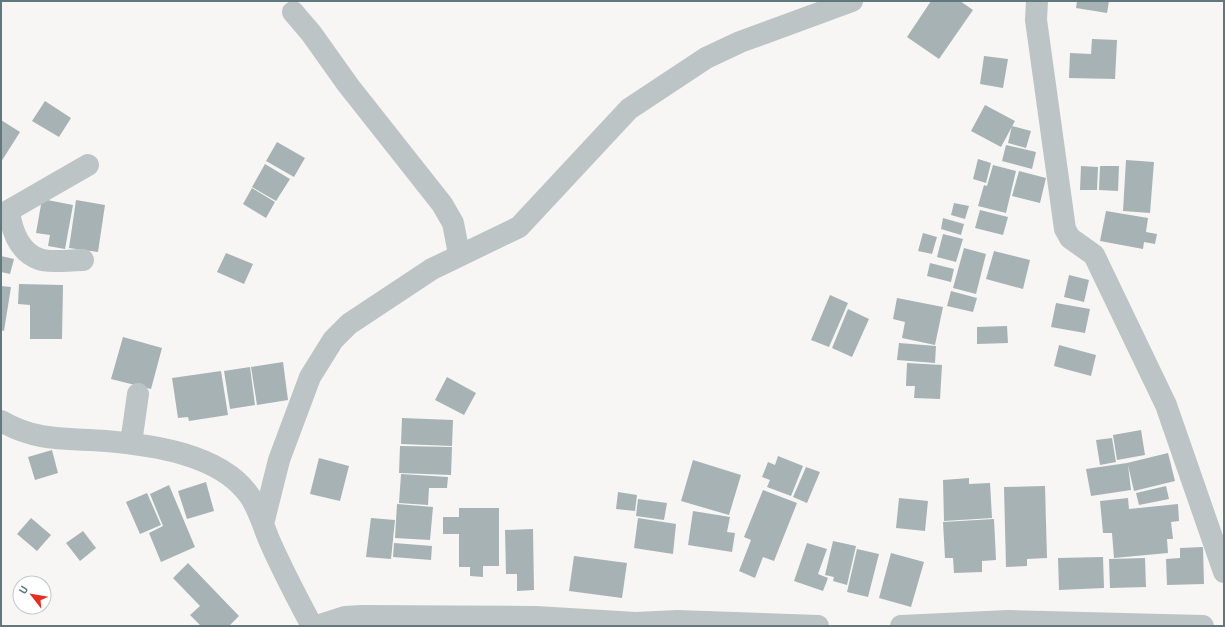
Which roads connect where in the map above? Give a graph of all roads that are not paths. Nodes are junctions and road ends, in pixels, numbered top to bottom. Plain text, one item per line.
1 (852, 1) edge
2 (1037, 1) edge
3 (293, 12) dead end
4 (88, 165) dead end
5 (5, 214) edge
6 (459, 254) junction
7 (83, 260) dead end
8 (138, 394) dead end
9 (1, 421) edge
10 (131, 443) junction
11 (263, 524) junction
12 (1224, 572) edge
13 (1007, 623) edge
14 (312, 626) edge
15 (317, 626) edge
16 (797, 626) edge
17 (818, 626) edge
18 (901, 626) edge
19 (1203, 626) edge

1 - 6 street
2 - 12 street
3 - 6 street
4 - 5 street
5 - 7 street
6 - 11 street
8 - 10 street
9 - 10 street
10 - 11 street
11 - 14 street
13 - 18 street
13 - 19 street
15 - 16 street
16 - 17 street

